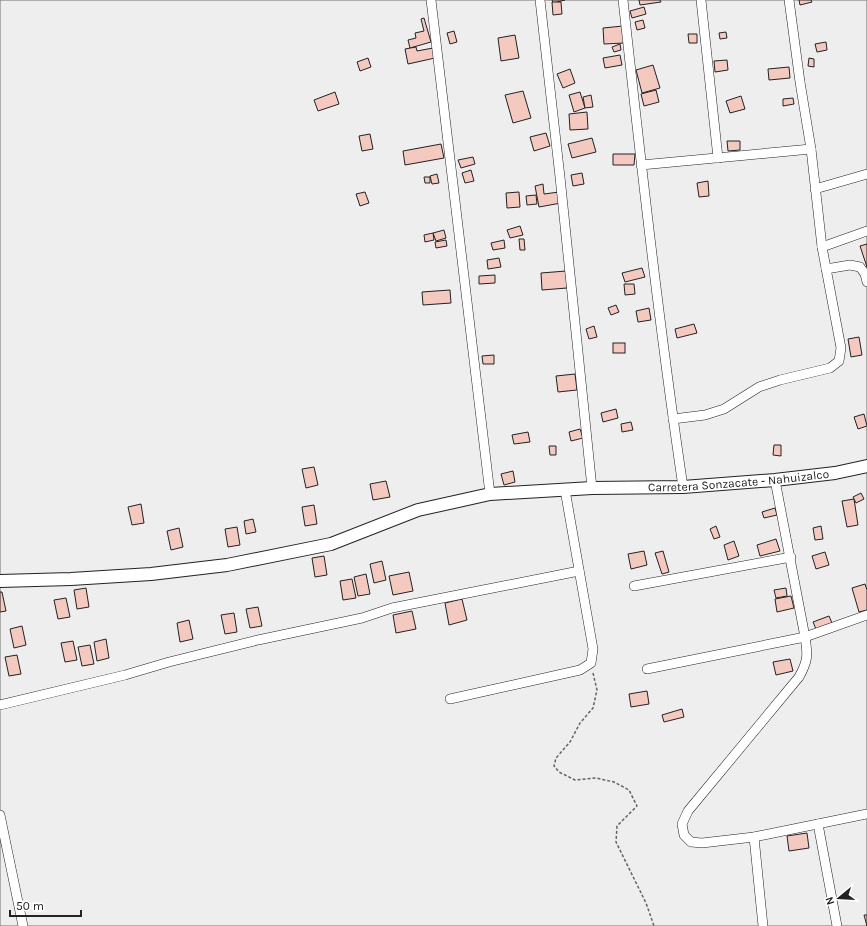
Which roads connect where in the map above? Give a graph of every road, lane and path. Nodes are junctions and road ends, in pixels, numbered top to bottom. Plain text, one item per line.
1 (431, 0) edge
2 (540, 0) edge
3 (623, 0) edge
4 (701, 0) edge
5 (789, 0) edge
6 (811, 149) junction
7 (718, 158) junction
8 (641, 165) junction
9 (867, 174) edge
10 (815, 189) junction
11 (867, 231) edge
12 (822, 246) junction
13 (826, 269) junction
14 (867, 282) edge
15 (673, 419) junction
16 (867, 466) edge
17 (775, 480) junction
18 (682, 487) junction
19 (592, 488) junction
20 (565, 490) junction
21 (490, 494) junction
22 (790, 557) junction
23 (580, 571) junction
24 (0, 581) edge
25 (634, 586) dead end
26 (867, 615) edge
27 (805, 637) junction
28 (590, 663) junction
29 (647, 669) dead end
30 (450, 699) dead end
31 (0, 705) edge
32 (867, 814) edge
33 (0, 815) edge
34 (818, 824) junction
35 (754, 837) junction
36 (23, 926) edge
37 (654, 926) edge
38 (763, 926) edge
39 (838, 926) edge

1 - 21 street
2 - 19 street
3 - 8 street
4 - 7 street
5 - 6 street
6 - 7 street
6 - 10 street
7 - 8 street
8 - 15 street
9 - 10 street
10 - 12 street
11 - 12 street
12 - 13 street
13 - 14 street
13 - 15 street
15 - 18 street
16 - 17 street, Carretera Sonzacate - Nahuizalco
17 - 18 street, Carretera Sonzacate - Nahuizalco
17 - 22 street
18 - 19 street, Carretera Sonzacate - Nahuizalco
19 - 20 street, Carretera Sonzacate - Nahuizalco
20 - 21 street, Carretera Sonzacate - Nahuizalco
20 - 23 street
21 - 24 street, Carretera Sonzacate - Nahuizalco
22 - 25 street
22 - 27 street
23 - 28 street
23 - 31 street
26 - 27 street
27 - 29 street
27 - 35 street
28 - 30 street
28 - 37 path
32 - 34 street
33 - 36 street
34 - 35 street
34 - 39 street
35 - 38 street

